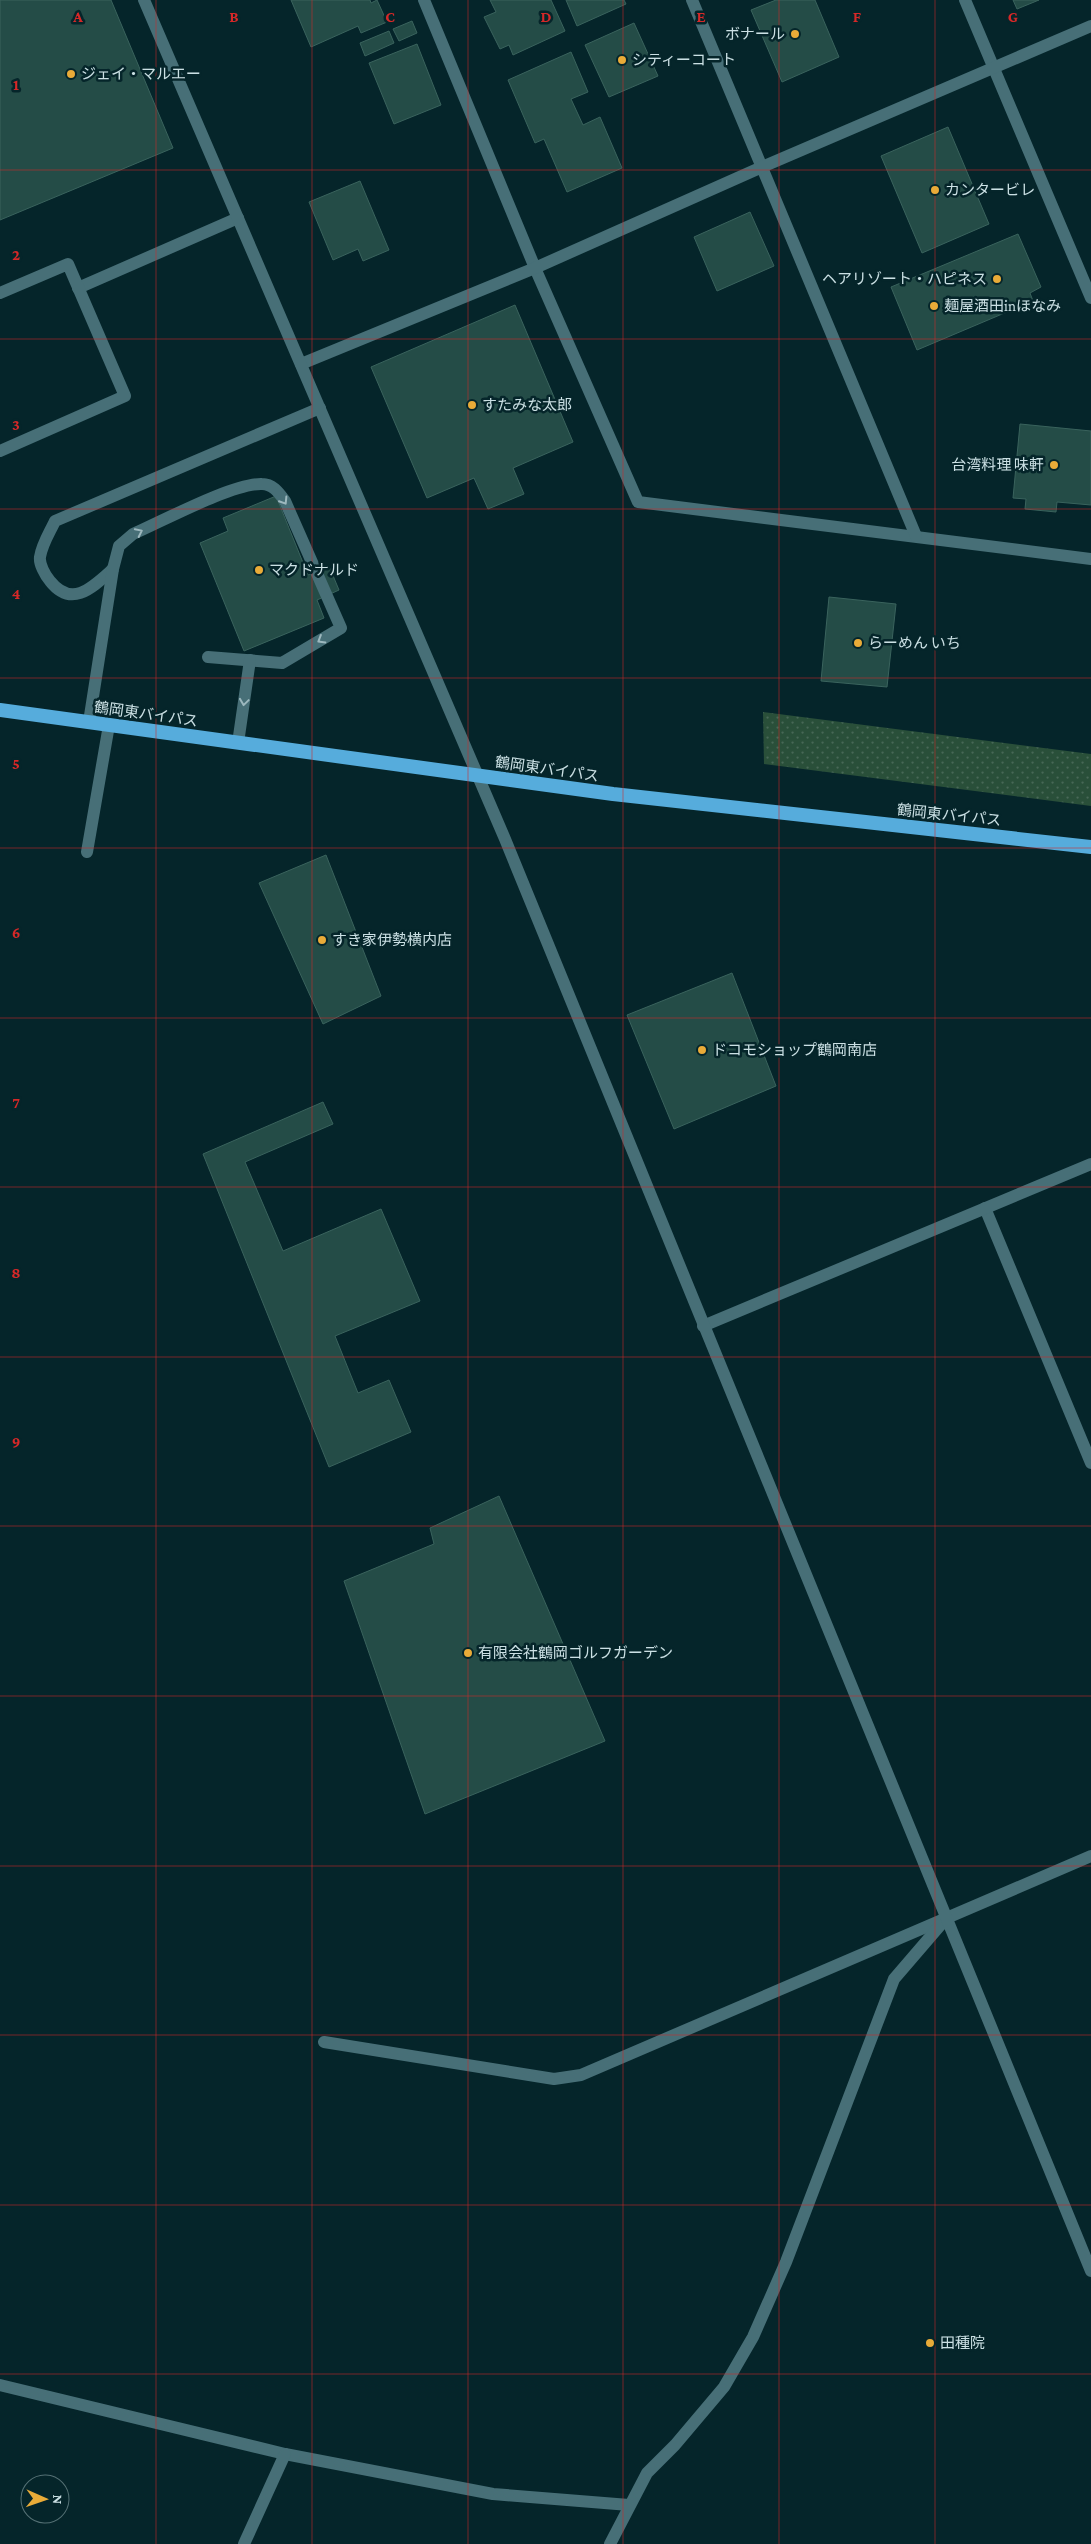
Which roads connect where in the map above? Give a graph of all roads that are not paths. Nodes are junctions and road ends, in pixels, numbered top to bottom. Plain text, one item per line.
1 (144, 0) edge
2 (424, 0) edge
3 (692, 0) edge
4 (965, 0) edge
5 (1091, 26) edge
6 (994, 67) junction
7 (762, 167) junction
8 (238, 218) junction
9 (535, 268) junction
10 (78, 288) junction
11 (0, 293) edge
12 (1091, 298) edge
13 (301, 364) junction
14 (320, 408) junction
15 (0, 451) edge
16 (916, 536) junction
17 (1091, 560) edge
18 (113, 569) junction
19 (208, 658) dead end
20 (250, 660) junction
21 (0, 710) edge
22 (89, 722) junction
23 (109, 725) junction
24 (238, 743) junction
25 (478, 776) junction
26 (1091, 847) edge
27 (87, 852) dead end
28 (1091, 1164) edge
29 (985, 1208) junction
30 (703, 1326) junction
31 (1091, 1463) edge
32 (1091, 1856) edge
33 (946, 1918) junction
34 (324, 2042) dead end
35 (1091, 2271) edge
36 (0, 2385) edge
37 (285, 2454) junction
38 (629, 2505) junction
39 (244, 2544) edge
40 (610, 2544) edge

1 - 8 street
2 - 9 street
3 - 7 street
4 - 6 street
5 - 6 street
6 - 7 street
6 - 12 street
7 - 9 street
7 - 16 street
8 - 10 street
8 - 13 street
9 - 13 street
9 - 16 street
10 - 11 street
10 - 15 street
13 - 14 street
14 - 18 street
14 - 25 street
16 - 17 street
18 -> 20 street
18 - 22 street
19 - 20 street
20 -> 24 street
21 - 22 highway, 鶴岡東バイパス
22 - 23 highway, 鶴岡東バイパス
23 - 24 highway, 鶴岡東バイパス
23 - 27 street
24 - 25 highway, 鶴岡東バイパス
25 - 26 highway, 鶴岡東バイパス
25 - 30 street
28 - 29 street
29 - 30 street
29 - 31 street
30 - 33 street
32 - 33 street
33 - 34 street
33 - 35 street
33 - 38 street
36 - 37 street
37 - 38 street
37 - 39 street
38 - 40 street

